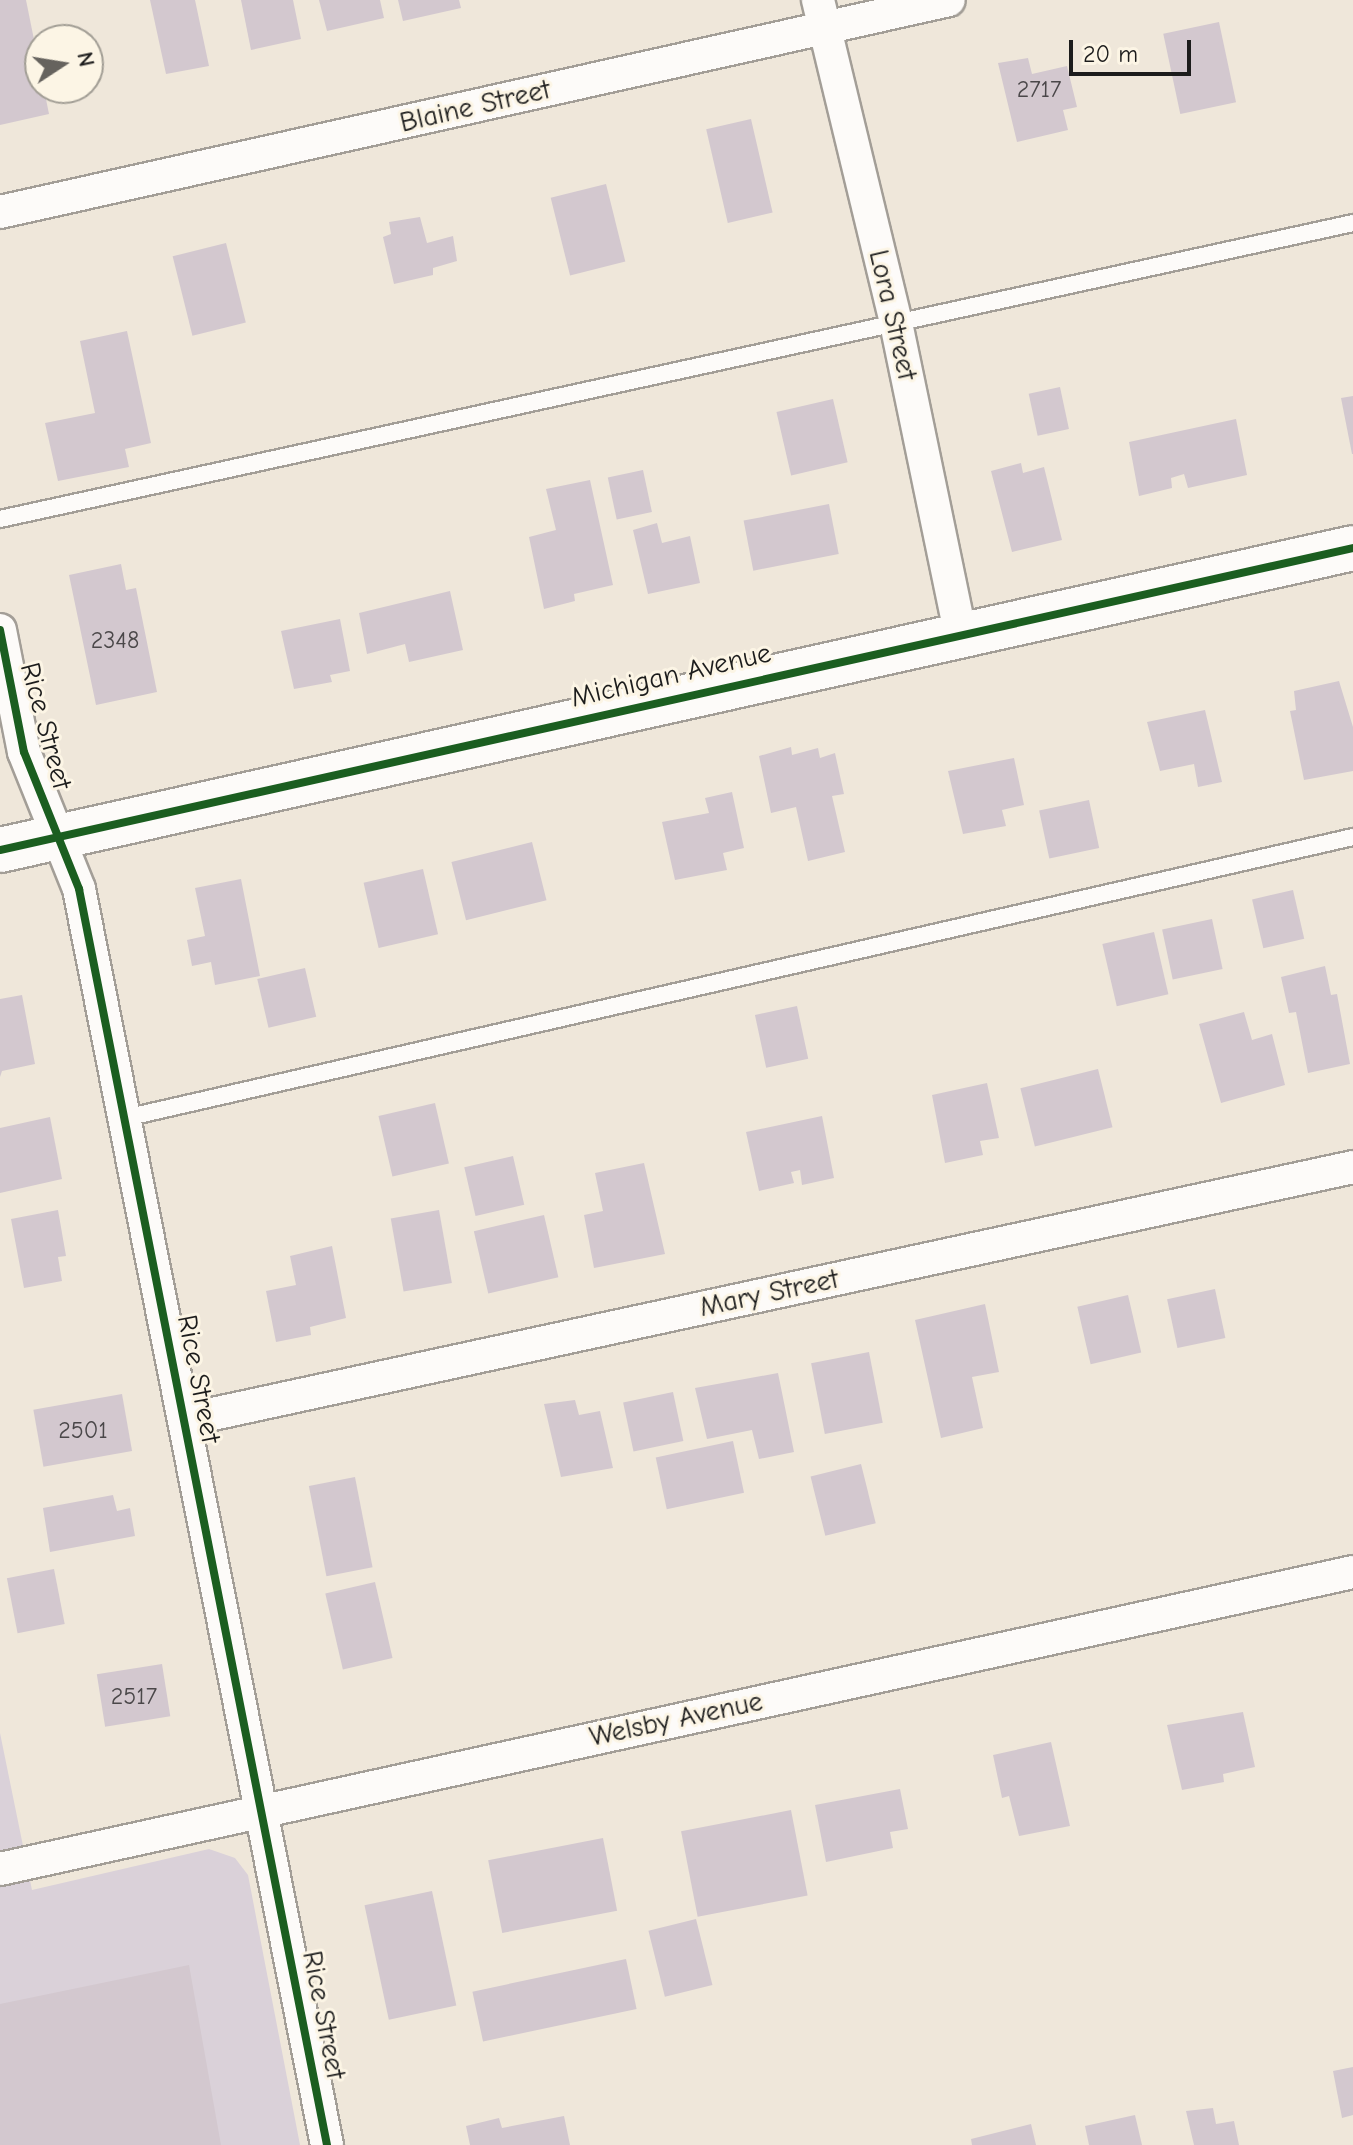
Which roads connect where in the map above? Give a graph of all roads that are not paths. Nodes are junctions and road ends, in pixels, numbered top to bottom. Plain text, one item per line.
1 (949, 0) edge
2 (821, 14) edge
3 (0, 212) edge
4 (1353, 223) edge
5 (896, 323) junction
6 (0, 519) edge
7 (1353, 548) edge
8 (0, 630) edge
9 (960, 632) junction
10 (1353, 837) edge
11 (55, 838) junction
12 (0, 850) edge
13 (125, 1118) junction
14 (1353, 1167) edge
15 (185, 1420) junction
16 (1353, 1572) edge
17 (262, 1808) junction
18 (0, 1869) edge
19 (327, 2145) edge

1 - 2 street, Blaine Street
2 - 3 street, Blaine Street
2 - 5 street, Lora Street
4 - 5 lane
5 - 6 lane
5 - 9 street, Lora Street
7 - 9 street, Michigan Avenue
8 - 11 street, Rice Street
9 - 11 street, Michigan Avenue
10 - 13 lane
11 - 12 street, Michigan Avenue
11 - 13 street, Rice Street
13 - 15 street, Rice Street
14 - 15 street, Mary Street
15 - 17 street, Rice Street
16 - 17 street, Welsby Avenue
17 - 18 street, Welsby Avenue
17 - 19 street, Rice Street

